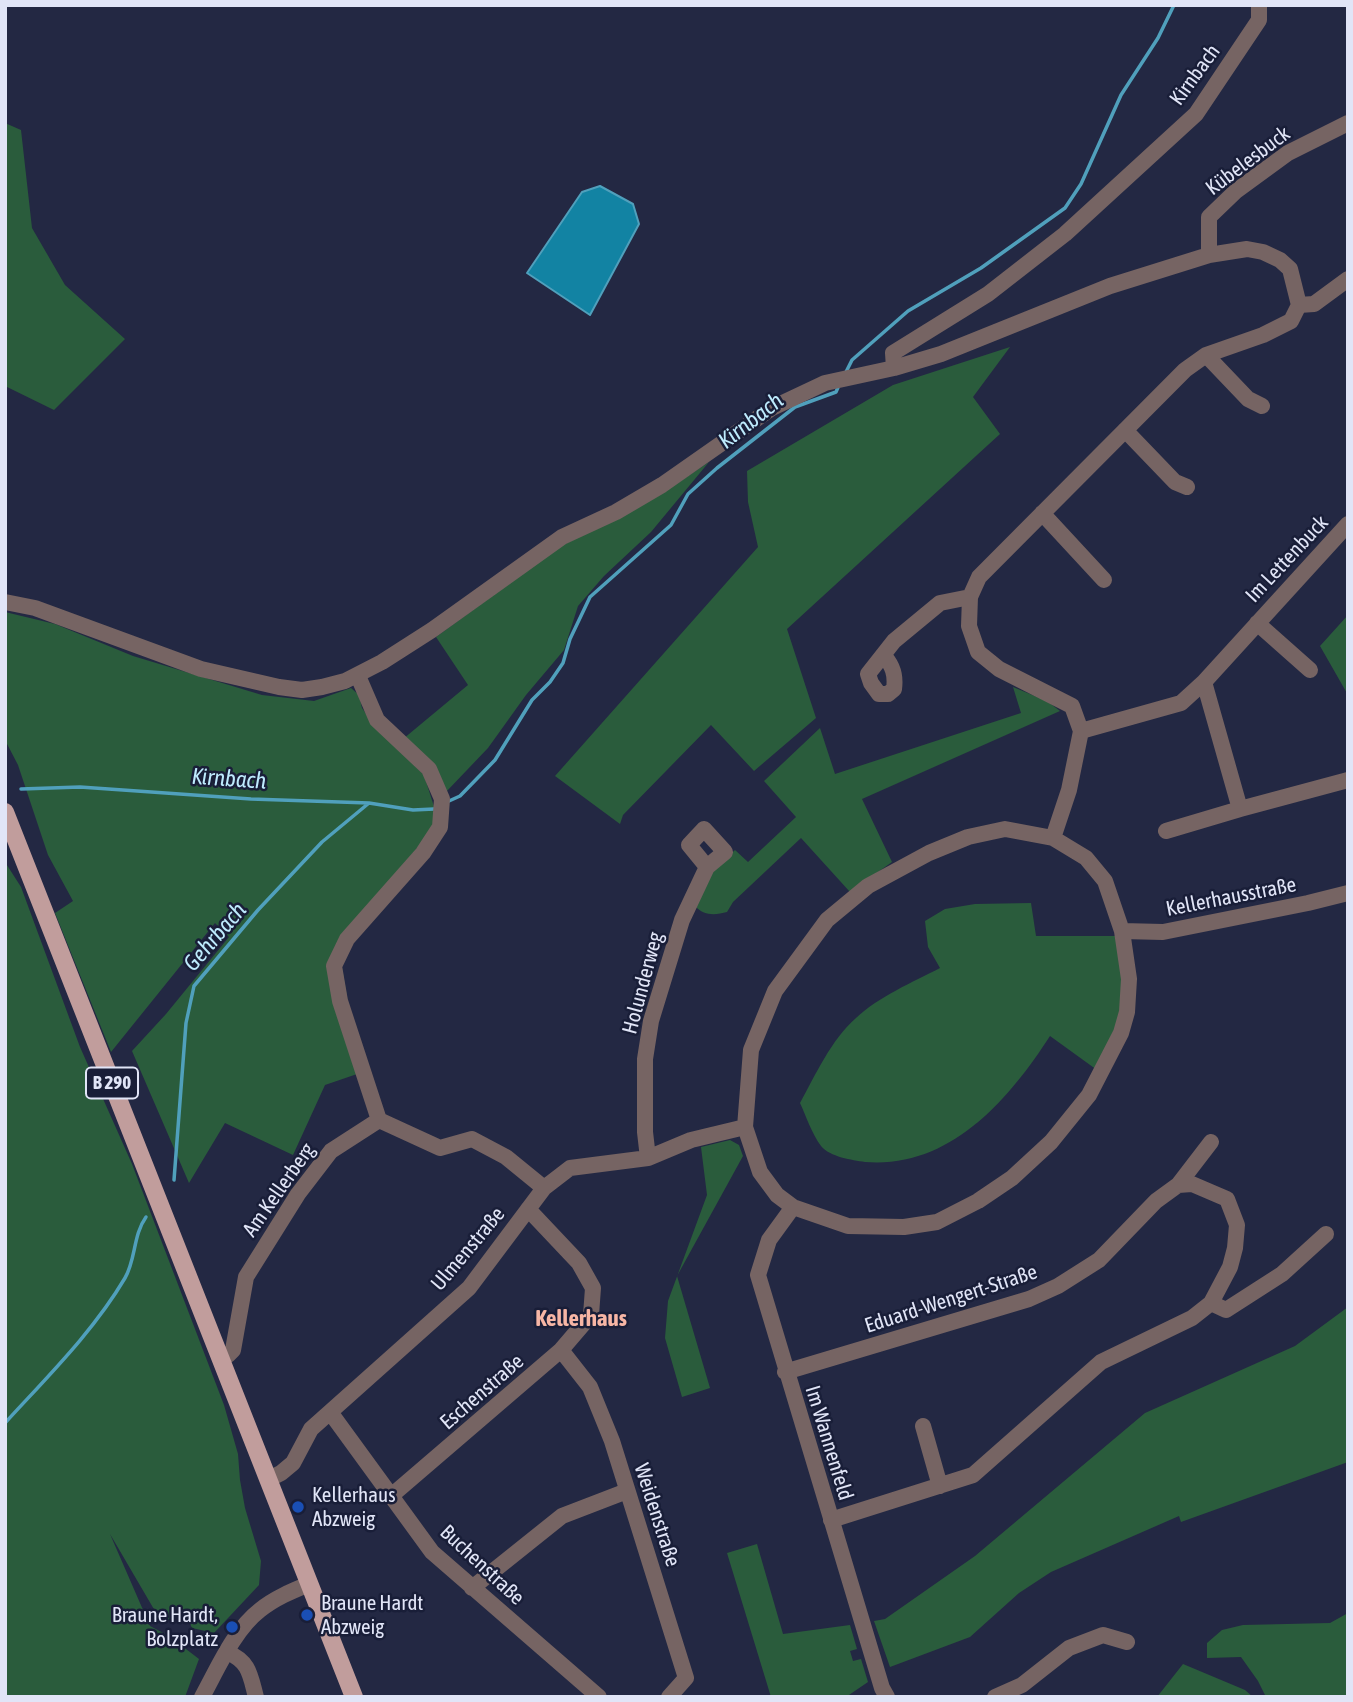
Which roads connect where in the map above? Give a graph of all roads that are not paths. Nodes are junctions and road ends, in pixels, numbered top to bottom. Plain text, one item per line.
1 (1259, 5) edge
2 (1348, 123) edge
3 (1209, 255) junction
4 (1348, 279) edge
5 (1299, 305) junction
6 (1206, 355) junction
7 (894, 368) junction
8 (1262, 406) dead end
9 (1125, 430) junction
10 (1187, 487) dead end
11 (1042, 513) junction
12 (1348, 524) edge
13 (1104, 580) dead end
14 (970, 597) junction
15 (5, 602) edge
16 (1257, 623) junction
17 (883, 655) dead end
18 (1310, 670) dead end
19 (358, 676) junction
20 (1204, 682) junction
21 (1081, 732) junction
22 (1348, 780) edge
23 (1240, 809) junction
24 (5, 812) edge
25 (1166, 831) dead end
26 (1053, 838) junction
27 (707, 867) dead end
28 (1348, 892) edge
29 (1122, 931) junction
30 (379, 1121) junction
31 (745, 1127) junction
32 (1212, 1142) dead end
33 (648, 1158) junction
34 (1178, 1185) junction
35 (544, 1188) junction
36 (793, 1207) junction
37 (528, 1209) junction
38 (1326, 1234) dead end
39 (1211, 1303) junction
40 (561, 1350) junction
41 (220, 1357) junction
42 (785, 1372) junction
43 (330, 1412) junction
44 (923, 1426) dead end
45 (269, 1479) junction
46 (940, 1486) junction
47 (628, 1491) junction
48 (391, 1496) junction
49 (831, 1520) junction
50 (309, 1584) junction
51 (472, 1588) junction
52 (1127, 1642) dead end
53 (228, 1652) junction
54 (1025, 1691) edge
55 (202, 1697) edge
56 (256, 1697) edge
57 (354, 1697) edge
58 (599, 1697) edge
59 (670, 1697) edge
60 (887, 1697) edge
61 (995, 1697) edge

1 - 7 street, Kirnbach
2 - 3 street, Kübelesbuck
3 - 5 street
3 - 7 street
4 - 5 street
5 - 6 street
6 - 8 street
6 - 9 street
7 - 19 street
9 - 10 street
9 - 11 street
11 - 13 street
11 - 14 street
12 - 16 street, Im Lettenbuck
14 - 17 street
14 - 21 street
15 - 19 street
16 - 18 street, Im Lettenbuck
16 - 20 street, Im Lettenbuck
19 - 30 street
20 - 21 street, Im Lettenbuck
20 - 23 street
21 - 26 street
22 - 23 street
23 - 25 street
24 - 41 main road, B 290
26 - 29 street
26 - 31 street
27 - 33 street, Holunderweg
28 - 29 street, Kellerhausstraße
29 - 36 street
30 - 35 street
30 - 41 street, Am Kellerberg
31 - 33 street, Ulmenstraße
31 - 36 street
32 - 34 street, Eduard-Wengert-Straße
33 - 35 street, Ulmenstraße
34 - 39 street
34 - 42 street, Eduard-Wengert-Straße
35 - 37 street, Ulmenstraße
36 - 42 street, Im Wannenfeld
37 - 40 street, Eschenstraße
37 - 43 street, Ulmenstraße
38 - 39 street
39 - 46 street
40 - 47 street, Weidenstraße
40 - 48 street, Eschenstraße
41 - 45 main road, B 290
42 - 49 street, Im Wannenfeld
43 - 45 street, Ulmenstraße
43 - 48 street, Buchenstraße
44 - 46 street
45 - 50 main road, B 290
46 - 49 street
47 - 51 street
47 - 59 street, Weidenstraße
48 - 51 street, Buchenstraße
49 - 60 street, Im Wannenfeld
50 - 53 street
50 - 57 main road, B 290
51 - 58 street, Buchenstraße
52 - 54 street
53 - 55 street
53 - 56 street
54 - 61 street

